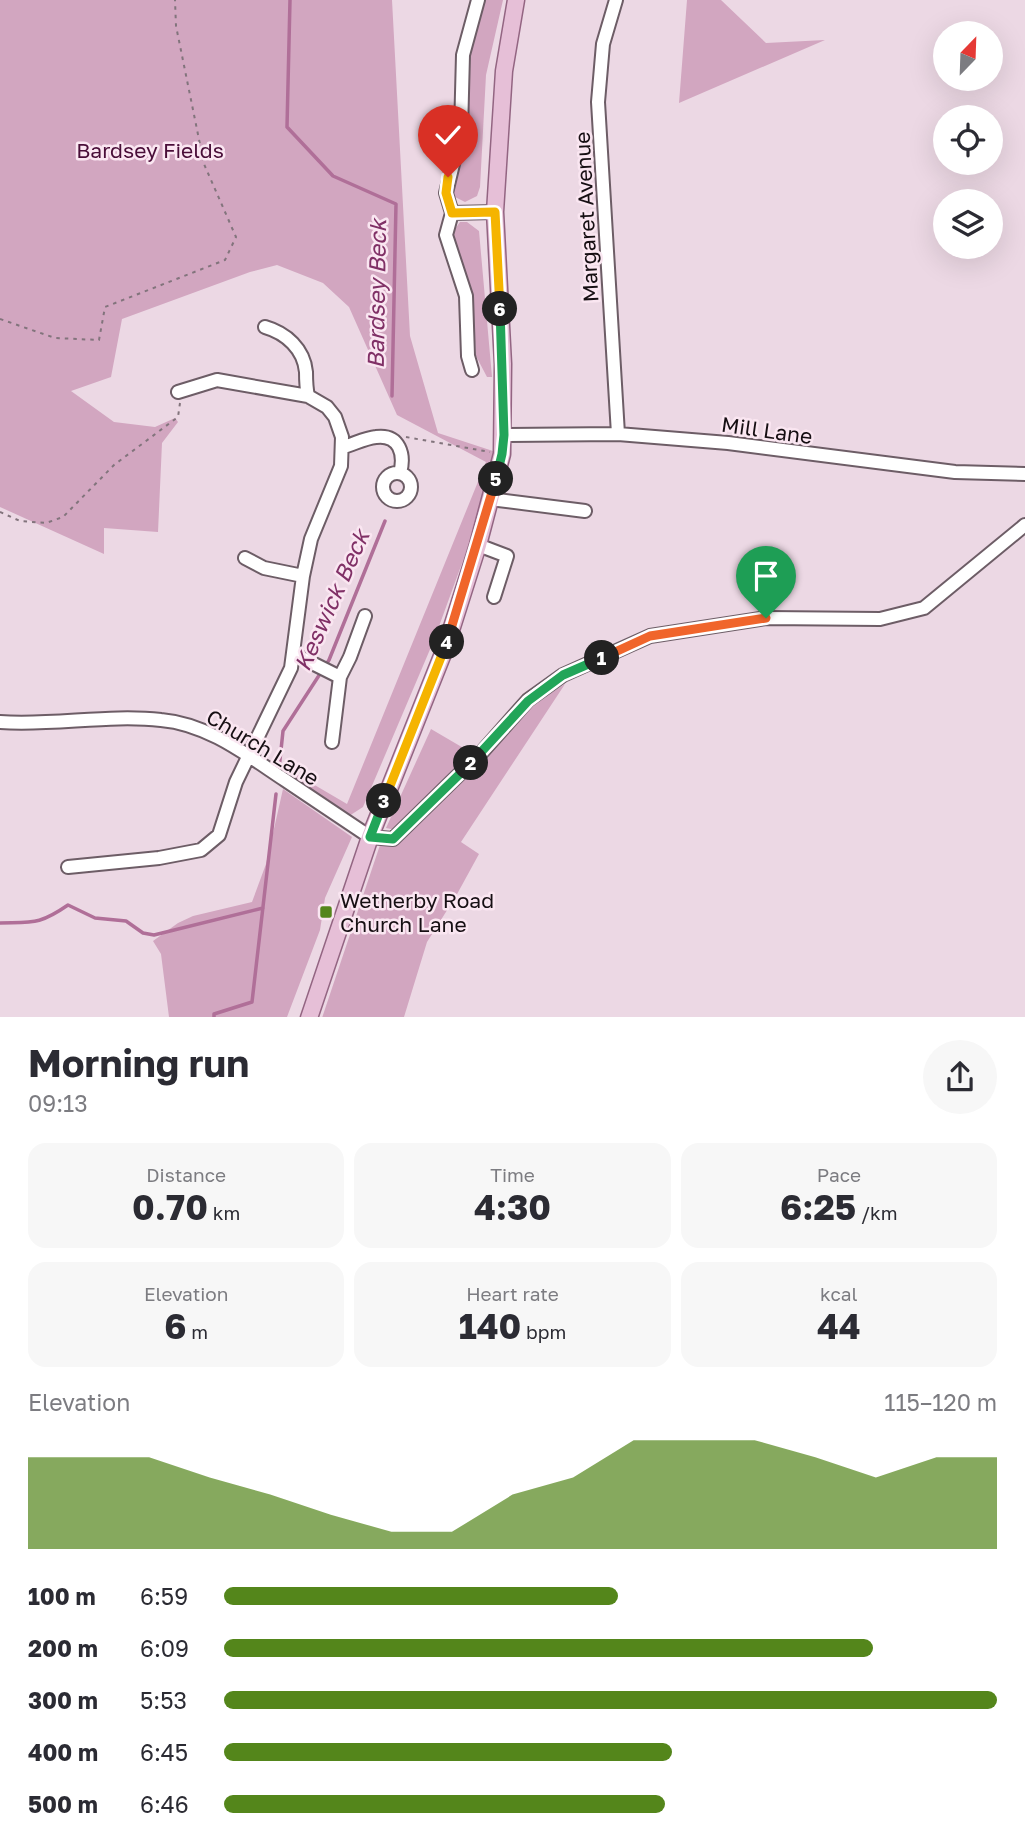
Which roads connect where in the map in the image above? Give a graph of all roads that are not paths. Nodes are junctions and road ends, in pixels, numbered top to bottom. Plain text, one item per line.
1 (478, 0) edge
2 (516, 0) edge
3 (616, 0) edge
4 (495, 212) junction
5 (452, 213) junction
6 (265, 327) dead end
7 (472, 370) dead end
8 (180, 391) road end
9 (307, 396) junction
10 (618, 434) junction
11 (504, 435) junction
12 (343, 447) junction
13 (400, 472) dead end
14 (1025, 474) edge
15 (490, 499) junction
16 (585, 511) dead end
17 (1025, 525) edge
18 (478, 545) junction
19 (245, 558) dead end
20 (303, 576) junction
21 (494, 597) dead end
22 (365, 615) dead end
23 (294, 654) junction
24 (335, 675) junction
25 (0, 722) edge
26 (332, 742) dead end
27 (250, 756) junction
28 (370, 837) junction
29 (68, 867) dead end
30 (309, 1017) edge

1 - 5 street
2 - 4 main road
3 - 10 street, Margaret Avenue
4 - 5 street
4 - 11 main road
5 - 7 street
6 - 9 street
8 - 9 street
9 - 12 street
10 - 11 street, Mill Lane
10 - 14 street, Mill Lane
11 - 15 main road
12 - 13 street
12 - 20 street
15 - 16 street
15 - 18 main road
17 - 28 street
18 - 21 street
18 - 28 main road
19 - 20 street
20 - 23 street
22 - 24 street
23 - 24 street
23 - 27 street
24 - 26 street
25 - 27 street, Church Lane
27 - 28 street, Church Lane
27 - 29 street
28 - 30 main road

